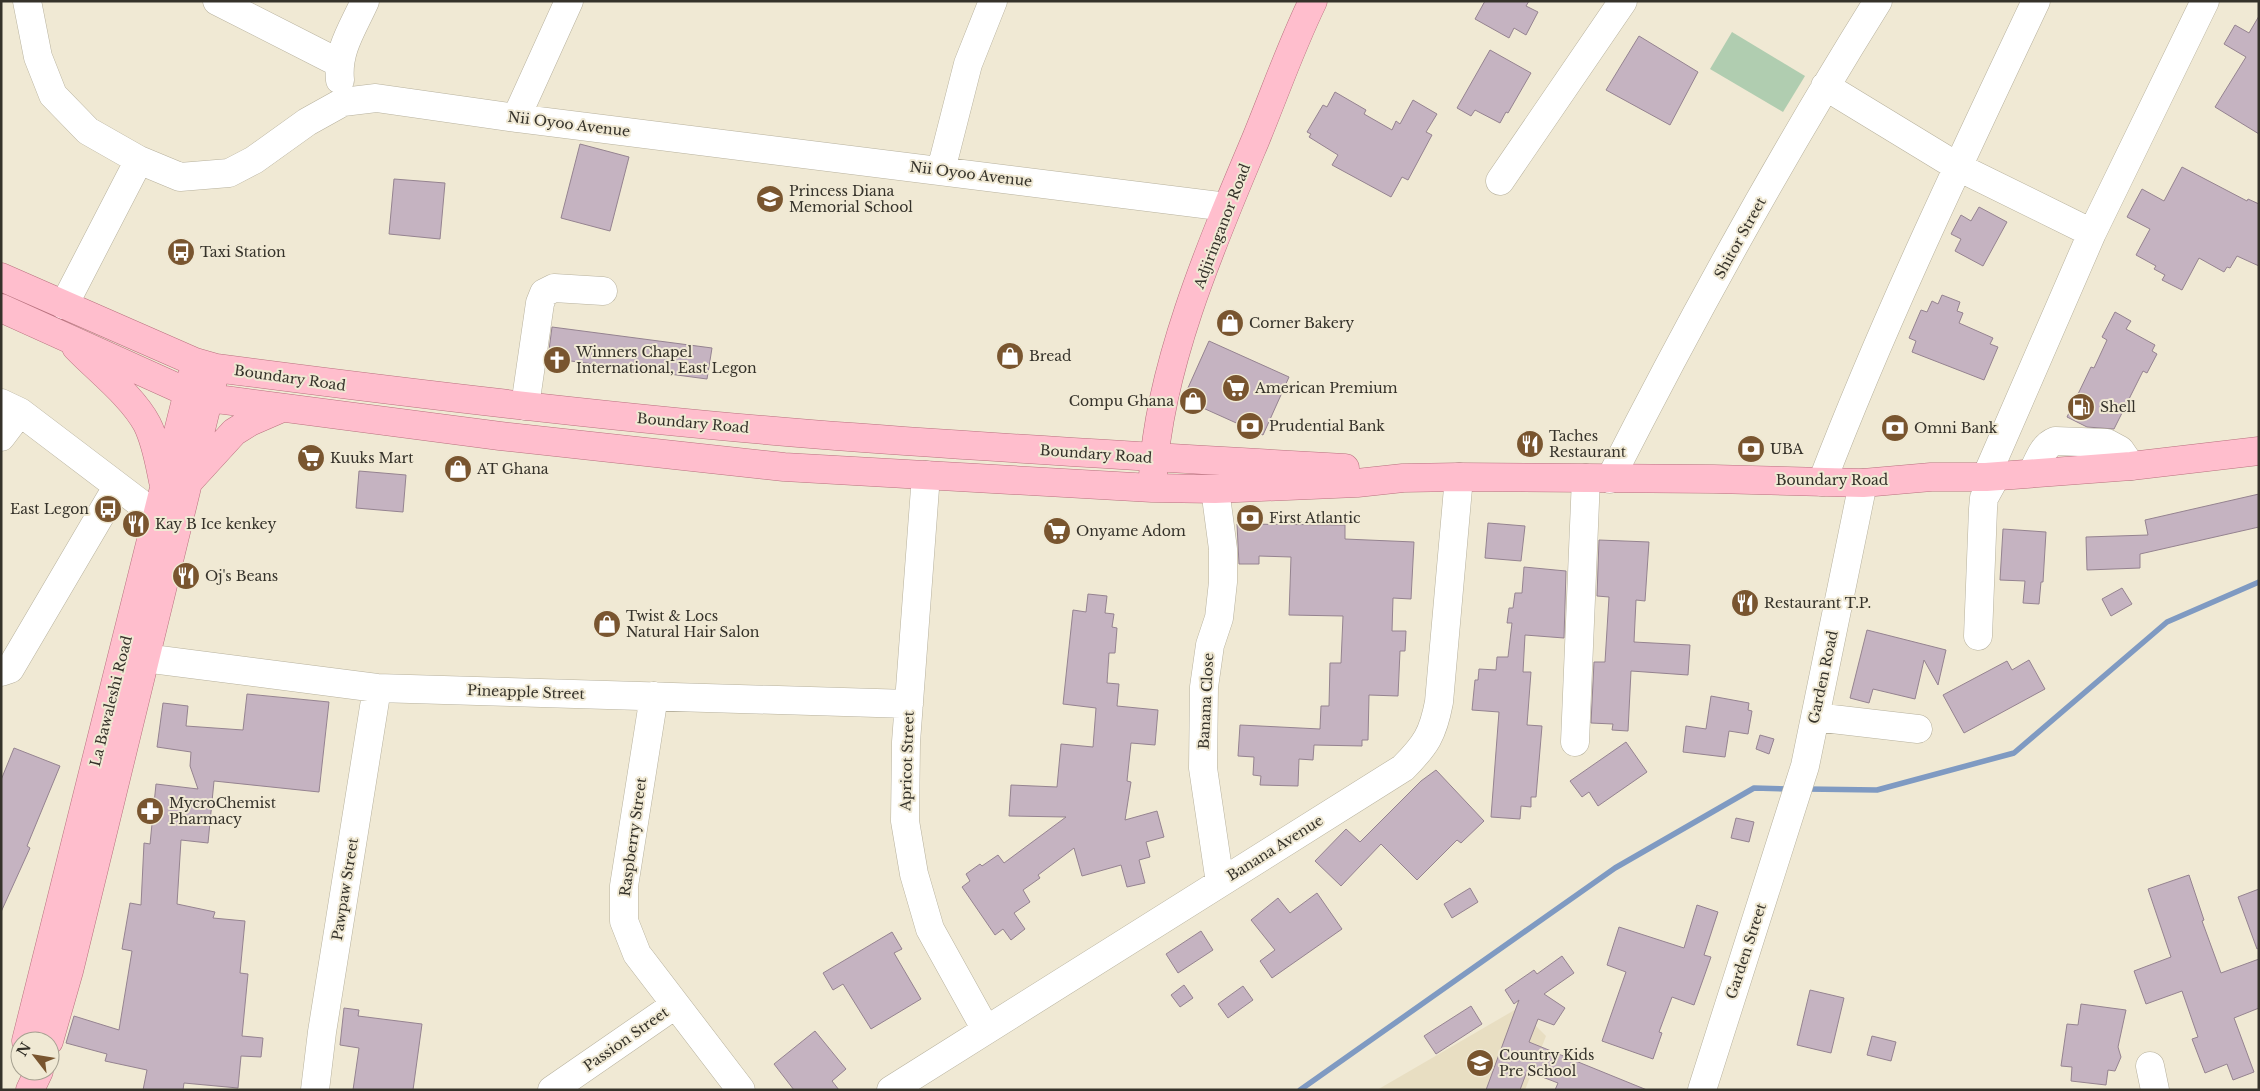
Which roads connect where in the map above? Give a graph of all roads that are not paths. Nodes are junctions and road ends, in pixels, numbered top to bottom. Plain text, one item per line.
1 (27, 1) edge
2 (218, 1) edge
3 (366, 1) edge
4 (569, 1) edge
5 (993, 1) edge
6 (1313, 1) edge
7 (1623, 1) edge
8 (1878, 1) edge
9 (2036, 1) edge
10 (2205, 1) edge
11 (338, 63) junction
12 (1825, 86) junction
13 (343, 102) junction
14 (516, 118) junction
15 (139, 160) junction
16 (1958, 167) junction
17 (941, 170) junction
18 (1500, 181) dead end
19 (1227, 208) junction
20 (2092, 233) junction
21 (1, 277) edge
22 (603, 291) dead end
23 (64, 305) junction
24 (1, 308) edge
25 (66, 336) junction
26 (206, 365) junction
27 (199, 396) junction
28 (525, 406) junction
29 (10, 408) edge
30 (280, 409) junction
31 (1, 437) edge
32 (2259, 451) edge
33 (1154, 458) junction
34 (926, 475) junction
35 (1991, 476) junction
36 (1458, 477) junction
37 (1403, 478) junction
38 (1598, 478) junction
39 (1822, 482) junction
40 (177, 483) junction
41 (1863, 483) junction
42 (117, 487) junction
43 (1152, 488) junction
44 (1215, 489) junction
45 (157, 516) junction
46 (1978, 636) dead end
47 (144, 658) junction
48 (4, 675) edge
49 (378, 688) junction
50 (654, 696) junction
51 (909, 704) junction
52 (1815, 717) junction
53 (1918, 729) dead end
54 (1575, 742) dead end
55 (1792, 812) joint
56 (1220, 883) junction
57 (675, 1006) junction
58 (986, 1030) junction
59 (28, 1031) edge
60 (52, 1031) edge
61 (315, 1090) edge
62 (552, 1090) edge
63 (741, 1090) edge
64 (891, 1090) edge
65 (1702, 1090) edge

1 - 15 street, Nii Oyoo Avenue
2 - 11 street
3 - 11 street
4 - 14 street
5 - 17 street
6 - 19 main road, Adjiringanor Road
7 - 18 street
8 - 12 street, Shitor Street
9 - 16 street
10 - 20 street
11 - 13 street
12 - 16 street
12 - 38 street, Shitor Street
13 - 14 street, Nii Oyoo Avenue
13 - 15 street, Nii Oyoo Avenue
14 - 17 street, Nii Oyoo Avenue
15 - 23 street
16 - 20 street
16 - 39 street
17 - 19 street, Nii Oyoo Avenue
19 - 33 main road, Adjiringanor Road
20 - 35 street
21 - 23 main road, Boundary Road
22 - 28 street
23 - 26 main road, Boundary Road
24 - 25 main road, Boundary Road
25 - 27 main road, Boundary Road
25 - 40 main road
26 - 27 main road, La Bawaleshi Road
26 - 28 main road, Boundary Road
27 - 30 main road, Boundary Road
27 - 40 main road, La Bawaleshi Road
28 - 33 main road, Boundary Road
29 - 31 street
29 - 42 street
30 - 34 main road, Boundary Road
30 - 40 main road
32 - 35 main road, Boundary Road
33 - 37 main road, Boundary Road
33 - 43 main road, Adjiringanor Road
34 - 43 main road, Boundary Road
34 - 51 street, Apricot Street
35 - 41 main road, Boundary Road
35 - 46 street
36 - 37 main road, Boundary Road
36 - 38 main road, Boundary Road
36 - 56 street, Banana Avenue
37 - 44 main road, Boundary Road
38 - 39 main road, Boundary Road
38 - 54 street
39 - 41 main road, Boundary Road
40 - 45 main road, La Bawaleshi Road
40 - 47 main road, La Bawaleshi Road
41 - 52 street, Garden Road
42 - 45 street
42 - 48 street
43 - 44 main road, Boundary Road
44 - 56 street, Banana Close
45 - 59 main road, La Bawaleshi Road
47 - 49 street, Pineapple Street
47 - 60 main road, La Bawaleshi Road
49 - 50 street, Pineapple Street
49 - 61 street, Pawpaw Street
50 - 51 street, Pineapple Street
50 - 57 street, Raspberry Street
51 - 58 street, Apricot Street
52 - 53 street
52 - 55 street, Garden Road
55 - 65 street, Garden Street
56 - 58 street, Banana Avenue
57 - 62 street, Passion Street
57 - 63 street, Raspberry Street
58 - 64 street, Banana Avenue

